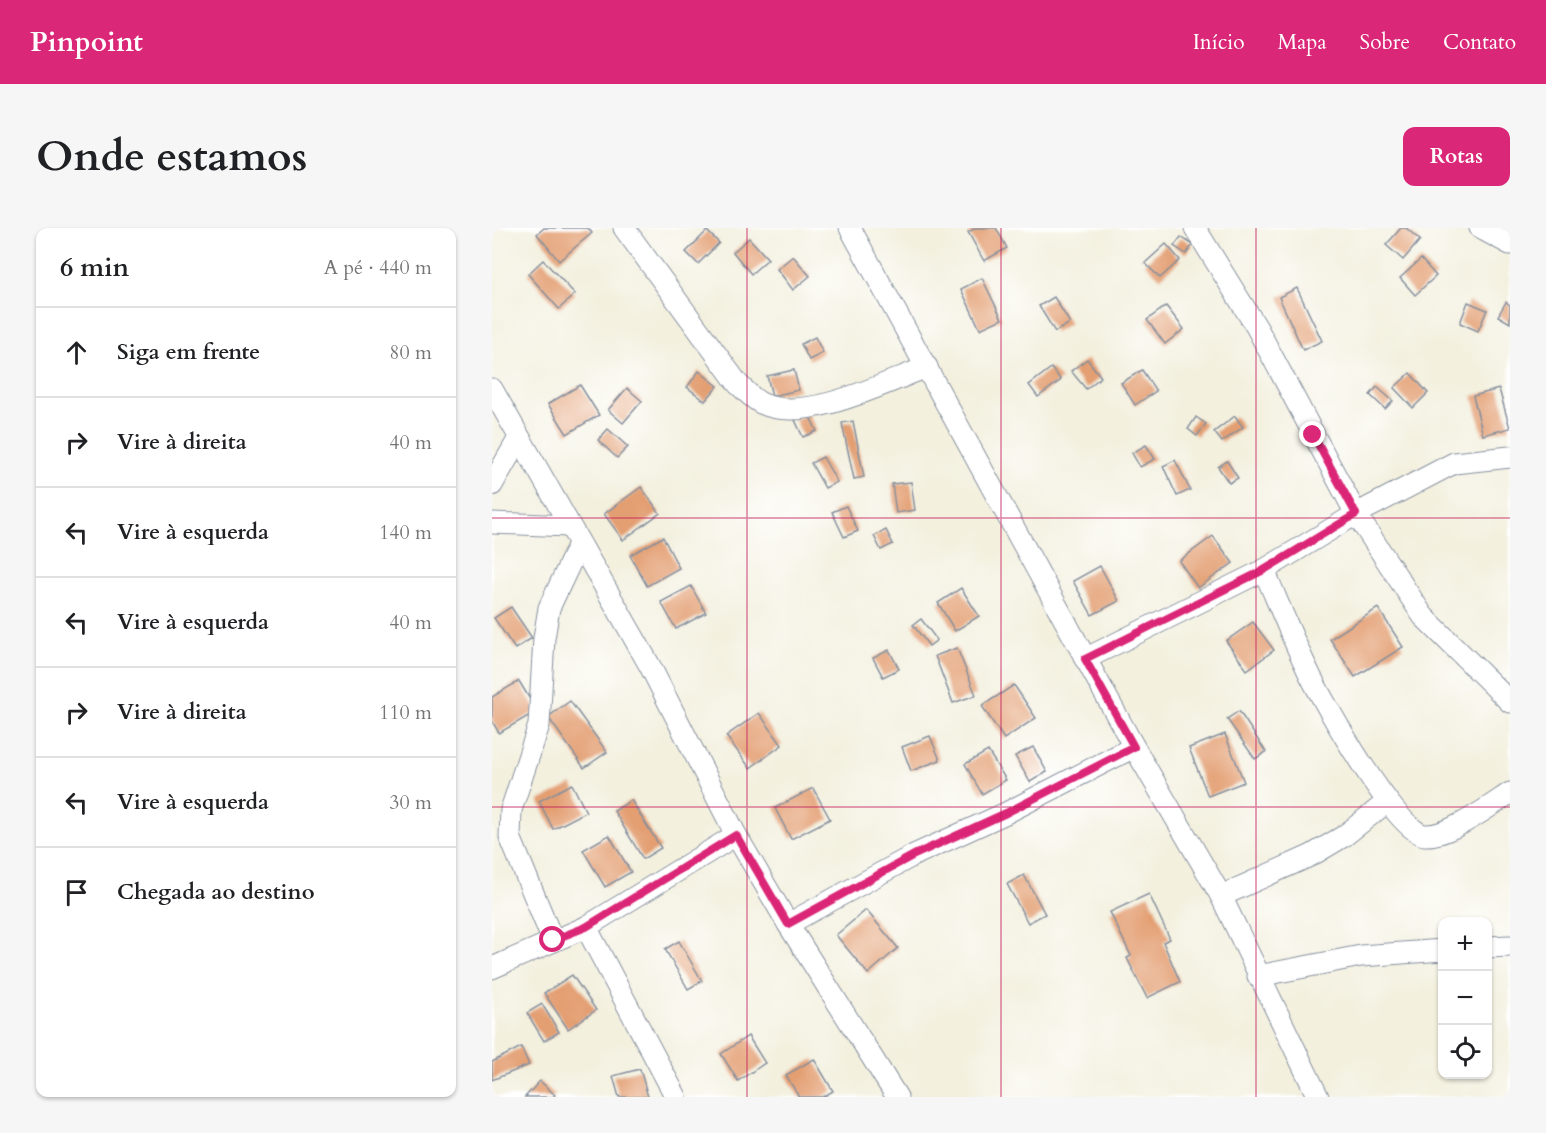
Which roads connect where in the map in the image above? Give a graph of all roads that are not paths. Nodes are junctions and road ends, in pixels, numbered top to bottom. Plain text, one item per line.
1 (624, 228) edge
2 (850, 228) edge
3 (1195, 228) edge
4 (1480, 228) edge
5 (1510, 244) edge
6 (927, 368) junction
7 (492, 389) edge
8 (519, 438) junction
9 (1510, 457) edge
10 (492, 485) edge
11 (1356, 514) junction
12 (492, 523) edge
13 (574, 535) junction
14 (1264, 570) junction
15 (1085, 659) junction
16 (1510, 702) edge
17 (1134, 747) junction
18 (1510, 793) edge
19 (1387, 802) junction
20 (736, 835) junction
21 (1221, 896) junction
22 (788, 924) junction
23 (586, 927) junction
24 (553, 940) junction
25 (1510, 946) edge
26 (1492, 947) edge
27 (1438, 950) edge
28 (492, 968) edge
29 (1258, 976) junction
30 (676, 1097) edge
31 (897, 1097) edge
32 (1318, 1097) edge

1 - 6 street
2 - 6 street
3 - 11 street
4 - 5 street
6 - 15 street
7 - 8 street
8 - 10 street
8 - 13 street
9 - 11 street
11 - 14 street
11 - 16 street
12 - 13 street
13 - 20 street
13 - 24 street
14 - 15 street
14 - 19 street
15 - 17 street
17 - 21 street
17 - 22 street
18 - 19 street
19 - 21 street
20 - 22 street
20 - 23 street
21 - 29 street
22 - 31 street
23 - 24 street
23 - 30 street
24 - 28 street
25 - 26 street
27 - 29 street
29 - 32 street

